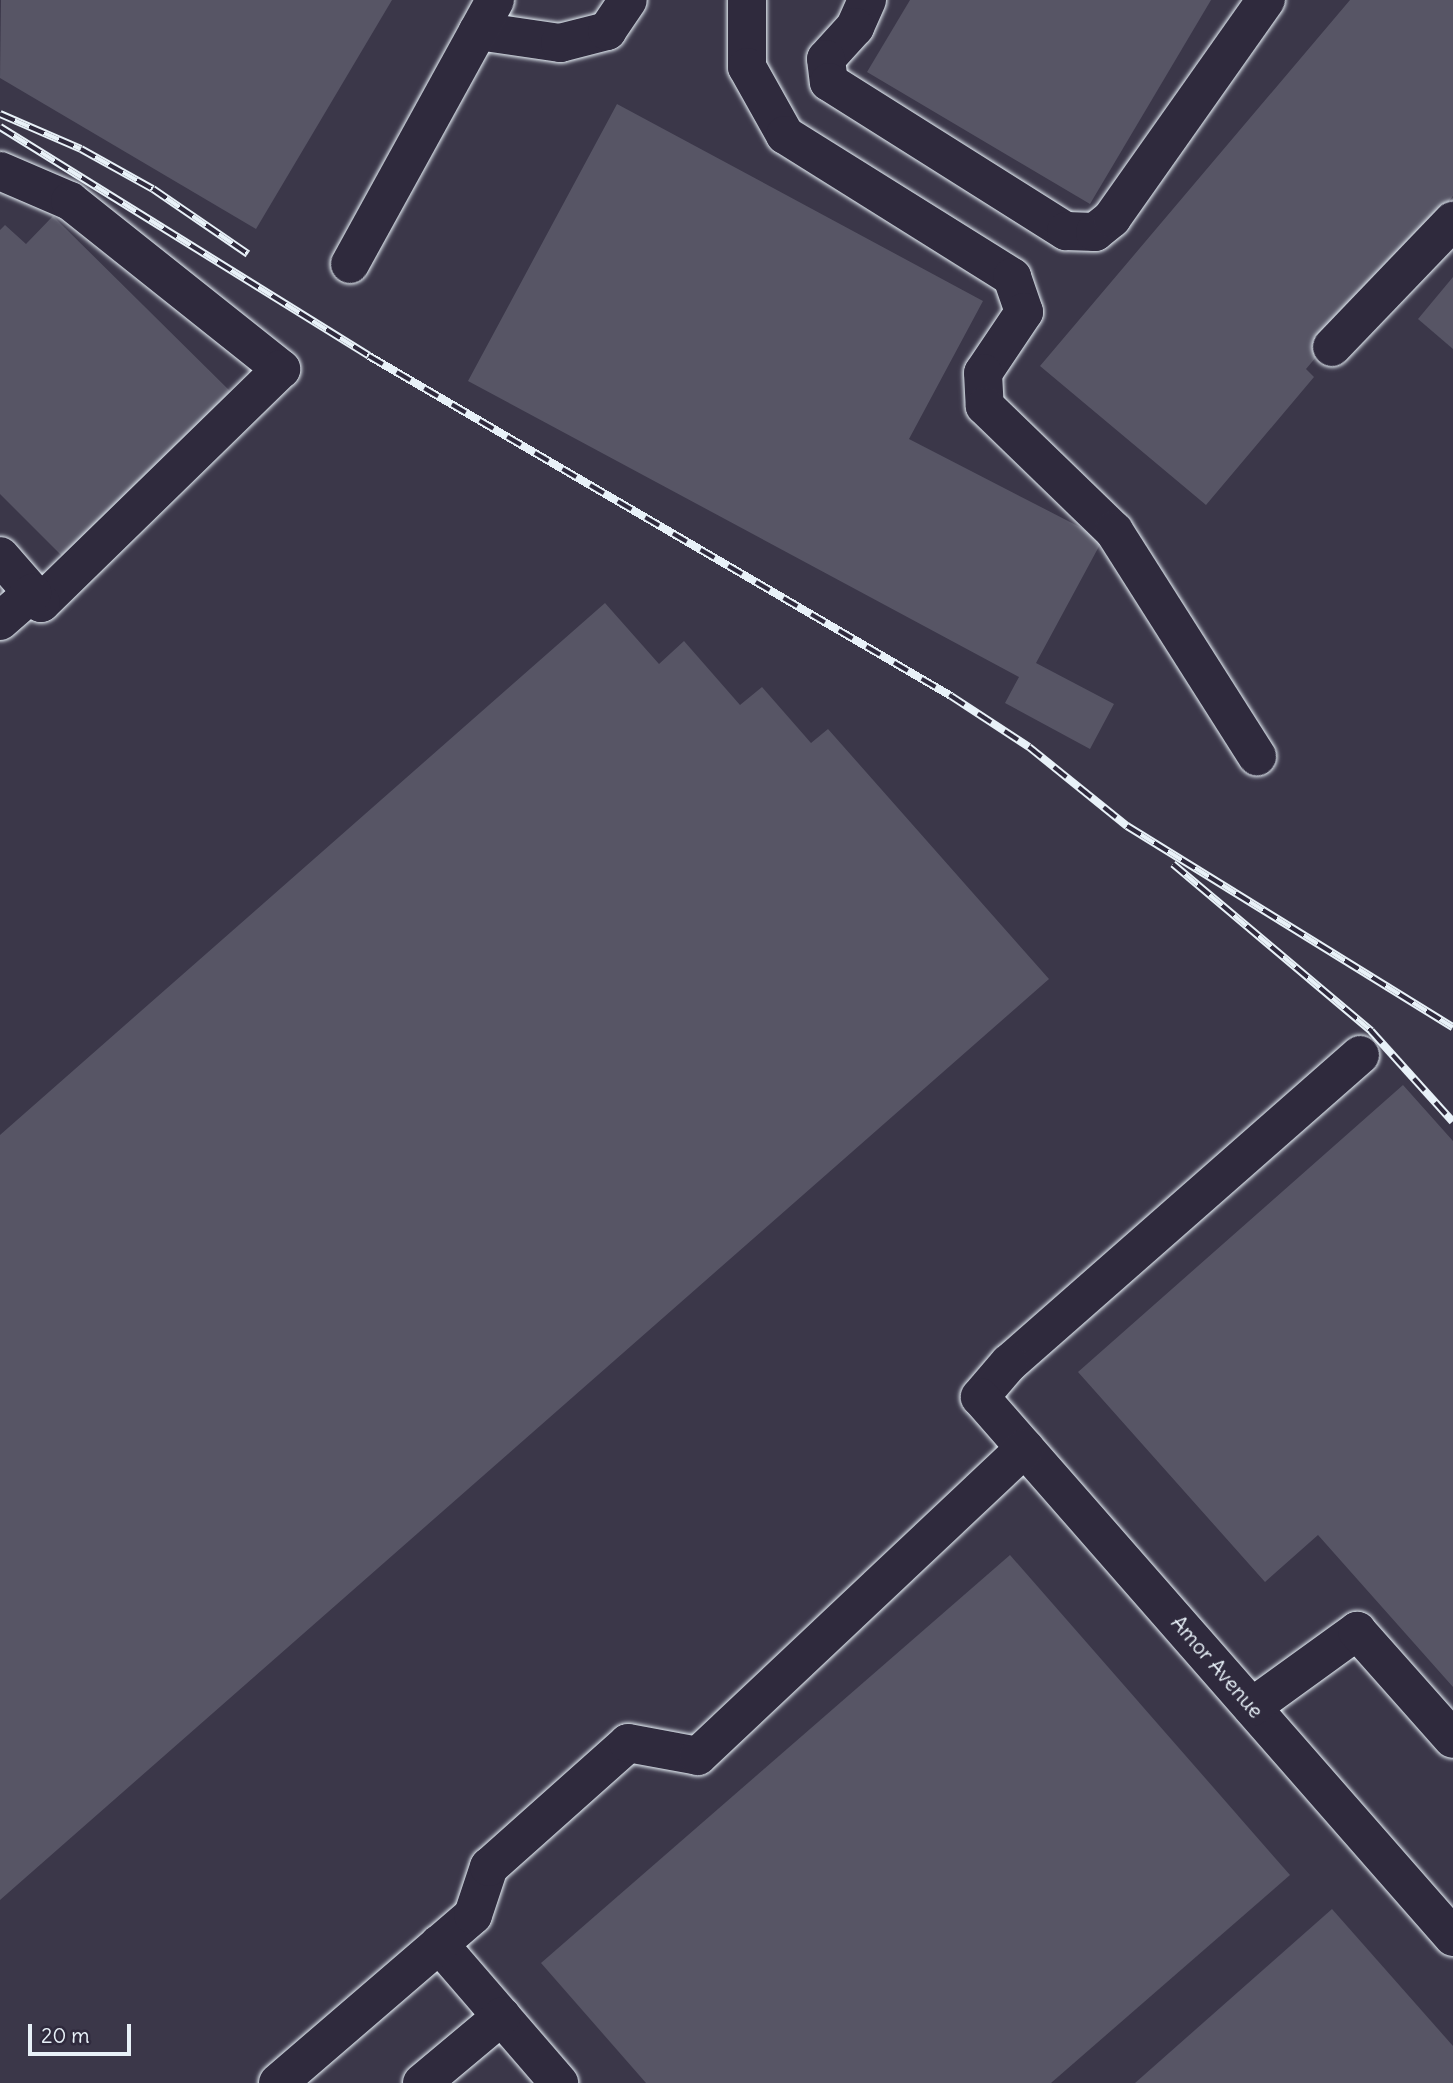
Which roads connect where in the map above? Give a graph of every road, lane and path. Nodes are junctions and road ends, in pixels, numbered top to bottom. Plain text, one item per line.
1 (628, 0) edge
2 (747, 0) edge
3 (867, 0) edge
4 (1266, 0) edge
5 (486, 16) edge
6 (0, 171) edge
7 (1453, 221) edge
8 (350, 264) dead end
9 (1332, 347) dead end
10 (0, 556) edge
11 (32, 593) junction
12 (0, 621) edge
13 (1257, 757) dead end
14 (1360, 1055) dead end
15 (1025, 1448) junction
16 (1252, 1707) junction
17 (1453, 1739) edge
18 (1453, 1937) edge
19 (439, 1944) junction
20 (502, 2016) junction
21 (278, 2083) edge
22 (422, 2083) edge
23 (559, 2083) edge

1 - 5 street
2 - 13 street
3 - 4 street
5 - 8 street
6 - 11 street
7 - 9 street
10 - 11 street
11 - 12 street
14 - 15 street, Amor Avenue
15 - 16 street, Amor Avenue
15 - 19 street
16 - 17 street
16 - 18 street, Amor Avenue
19 - 20 street
19 - 21 street
20 - 22 street
20 - 23 street

